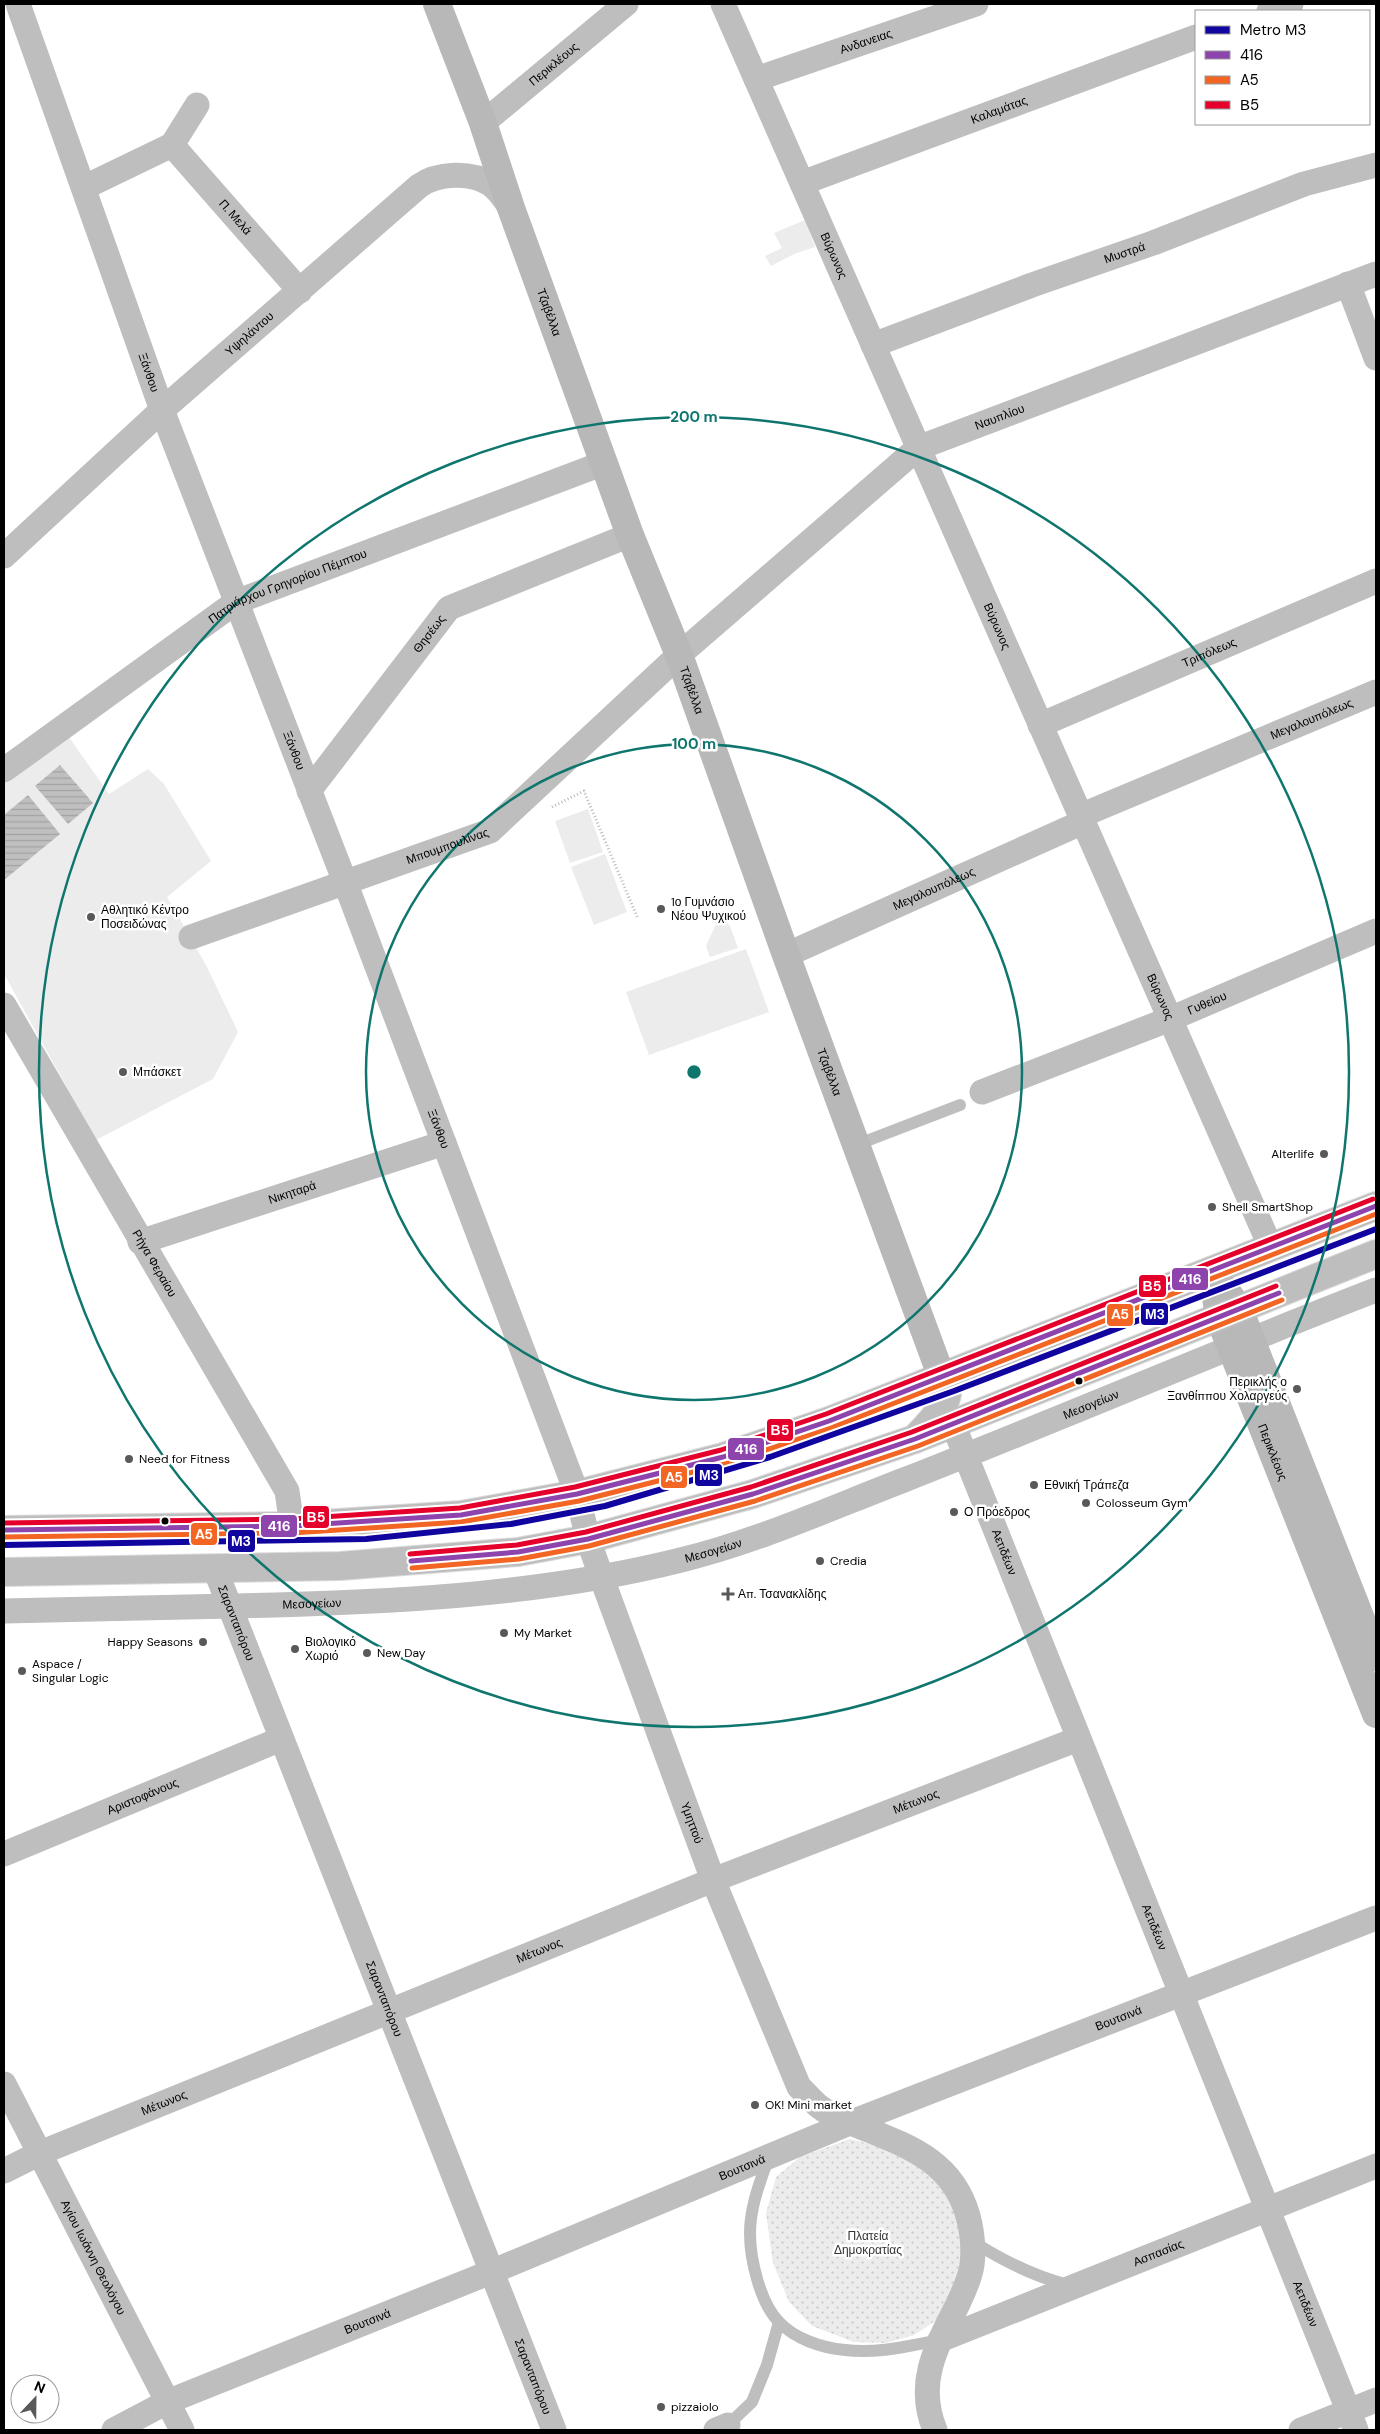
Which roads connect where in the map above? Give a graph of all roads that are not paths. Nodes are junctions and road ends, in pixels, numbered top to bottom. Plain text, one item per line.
1 (436, 4) edge
2 (626, 4) edge
3 (723, 4) edge
4 (976, 4) edge
5 (1290, 4) edge
6 (17, 10) edge
7 (1272, 10) edge
8 (1195, 37) edge
9 (756, 79) junction
10 (197, 105) dead end
11 (483, 123) junction
12 (172, 145) junction
13 (1376, 165) edge
14 (802, 183) junction
15 (85, 187) junction
16 (510, 208) junction
17 (1376, 274) edge
18 (1348, 284) junction
19 (300, 291) junction
20 (873, 345) junction
21 (1376, 358) edge
22 (162, 410) junction
23 (918, 448) junction
24 (604, 463) junction
25 (630, 535) junction
26 (4, 556) edge
27 (1376, 580) edge
28 (236, 602) junction
29 (679, 655) junction
30 (1376, 692) edge
31 (1040, 725) junction
32 (4, 770) edge
33 (309, 791) junction
34 (1082, 819) junction
35 (345, 882) junction
36 (1376, 931) edge
37 (191, 937) dead end
38 (786, 955) junction
39 (6, 1012) edge
40 (1170, 1020) junction
41 (982, 1092) dead end
42 (960, 1105) dead end
43 (444, 1143) junction
44 (856, 1145) junction
45 (1376, 1206) edge
46 (140, 1242) junction
47 (1271, 1248) junction
48 (1376, 1254) edge
49 (1212, 1272) junction
50 (1376, 1290) edge
51 (1229, 1313) junction
52 (1241, 1342) junction
53 (942, 1378) junction
54 (953, 1424) junction
55 (915, 1439) junction
56 (965, 1456) junction
57 (577, 1494) junction
58 (292, 1526) junction
59 (4, 1530) edge
60 (588, 1539) junction
61 (215, 1569) junction
62 (4, 1572) edge
63 (601, 1576) junction
64 (228, 1606) junction
65 (4, 1611) edge
66 (1376, 1657) edge
67 (1376, 1714) edge
68 (281, 1739) junction
69 (1078, 1739) junction
70 (4, 1854) edge
71 (713, 1880) junction
72 (1376, 1918) edge
73 (1181, 1992) junction
74 (388, 2010) junction
75 (4, 2084) edge
76 (852, 2122) junction
77 (40, 2153) junction
78 (768, 2158) junction
79 (1376, 2166) edge
80 (4, 2171) edge
81 (1268, 2209) junction
82 (972, 2241) junction
83 (491, 2272) junction
84 (1075, 2287) junction
85 (778, 2322) junction
86 (940, 2340) junction
87 (1376, 2400) edge
88 (167, 2402) junction
89 (1353, 2420) edge
90 (722, 2428) edge
91 (114, 2430) edge
92 (182, 2430) edge
93 (554, 2430) edge
94 (935, 2430) edge
95 (1300, 2430) edge

1 - 11 street, Τζαβέλλα
2 - 11 street, Περικλέους
3 - 9 street, Βύρωνος
4 - 9 street, Ανδανειας
5 - 7 street
6 - 15 street, Ξάνθου
8 - 14 street, Καλαμάτας
9 - 14 street, Βύρωνος
10 - 12 street
11 - 16 street, Τζαβέλλα
12 - 15 street
12 - 19 street, Π. Μελά
13 - 20 street, Μυστρά
14 - 20 street, Βύρωνος
15 - 22 street, Ξάνθου
16 - 19 street, Υψηλάντου
16 - 24 street, Τζαβέλλα
17 - 18 street, Ναυπλίου
18 - 21 street
18 - 23 street, Ναυπλίου
19 - 22 street, Υψηλάντου
20 - 23 street, Βύρωνος
22 - 26 street, Υψηλάντου
22 - 28 street, Ξάνθου
23 - 29 street, Ναυπλίου
23 - 31 street, Βύρωνος
24 - 25 street, Τζαβέλλα
24 - 28 street, Πατριάρχου Γρηγορίου Πέμπτου
25 - 29 street, Τζαβέλλα
25 - 33 street, Θησέως
27 - 31 street, Τριπόλεως
28 - 32 street, Πατριάρχου Γρηγορίου Πέμπτου
28 - 33 street, Ξάνθου
29 - 35 street, Μπουμπουλίνας
29 - 38 street, Τζαβέλλα
30 - 34 street, Μεγαλουπόλεως
31 - 34 street, Βύρωνος
33 - 35 street, Ξάνθου
34 - 38 street, Μεγαλουπόλεως
34 - 40 street, Βύρωνος
35 - 37 street, Μπουμπουλίνας
35 - 43 street, Ξάνθου
36 - 40 street, Γυθείου
38 - 44 street, Τζαβέλλα
39 - 46 street, Ρήγα Φεραίου
40 - 41 street, Γυθείου
40 - 47 street, Βύρωνος
42 - 44 lane
43 - 46 street, Νικηταρά
43 - 57 street, Ξάνθου
44 - 53 street, Τζαβέλλα
45 - 47 main road
46 - 58 street, Ρήγα Φεραίου
47 - 49 main road
48 - 51 main road
49 - 51 street, Περικλέους
49 - 53 main road
50 - 52 street, Μεσογείων
51 - 52 street, Περικλέους
51 - 54 main road
52 - 56 street, Μεσογείων
52 - 66 street, Περικλέους
52 - 67 street, Περικλέους
53 - 55 main road
53 - 57 main road
54 - 55 main road
54 - 56 street, Αετιδέων
55 - 60 main road
56 - 63 street, Μεσογείων
56 - 69 street, Αετιδέων
57 - 58 main road
57 - 60 street, Υμηττού
58 - 59 main road
60 - 61 main road
60 - 63 street, Υμηττού
61 - 62 main road
61 - 64 street, Σαρανταπόρου
63 - 64 street, Μεσογείων
63 - 71 street, Υμηττού
64 - 65 street, Μεσογείων
64 - 68 street, Σαρανταπόρου
68 - 70 street, Αριστοφάνους
68 - 74 street, Σαρανταπόρου
69 - 71 street, Μέτωνος
69 - 73 street, Αετιδέων
71 - 74 street, Μέτωνος
71 - 76 street, Υμηττού
72 - 73 street, Βουτσινά
73 - 76 street, Βουτσινά
73 - 81 street, Αετιδέων
74 - 77 street, Μέτωνος
74 - 83 street, Σαρανταπόρου
75 - 77 street, Αγίου Ιωάννη Θεολόγου
76 - 78 street, Βουτσινά
76 - 82 street, Υμηττού
77 - 80 street, Μέτωνος
77 - 88 street, Αγίου Ιωάννη Θεολόγου
78 - 83 street, Βουτσινά
78 - 85 lane
79 - 81 street, Ασπασίας
81 - 84 street, Ασπασίας
81 - 89 street, Αετιδέων
82 - 84 lane
82 - 86 street, Υμηττού
83 - 88 street, Βουτσινά
83 - 93 street, Σαρανταπόρου
84 - 86 street, Ασπασίας
85 - 86 lane
85 - 90 lane
86 - 94 street
87 - 89 street
88 - 91 street, Βουτσινά
88 - 92 street, Αγίου Ιωάννη Θεολόγου
89 - 95 street

